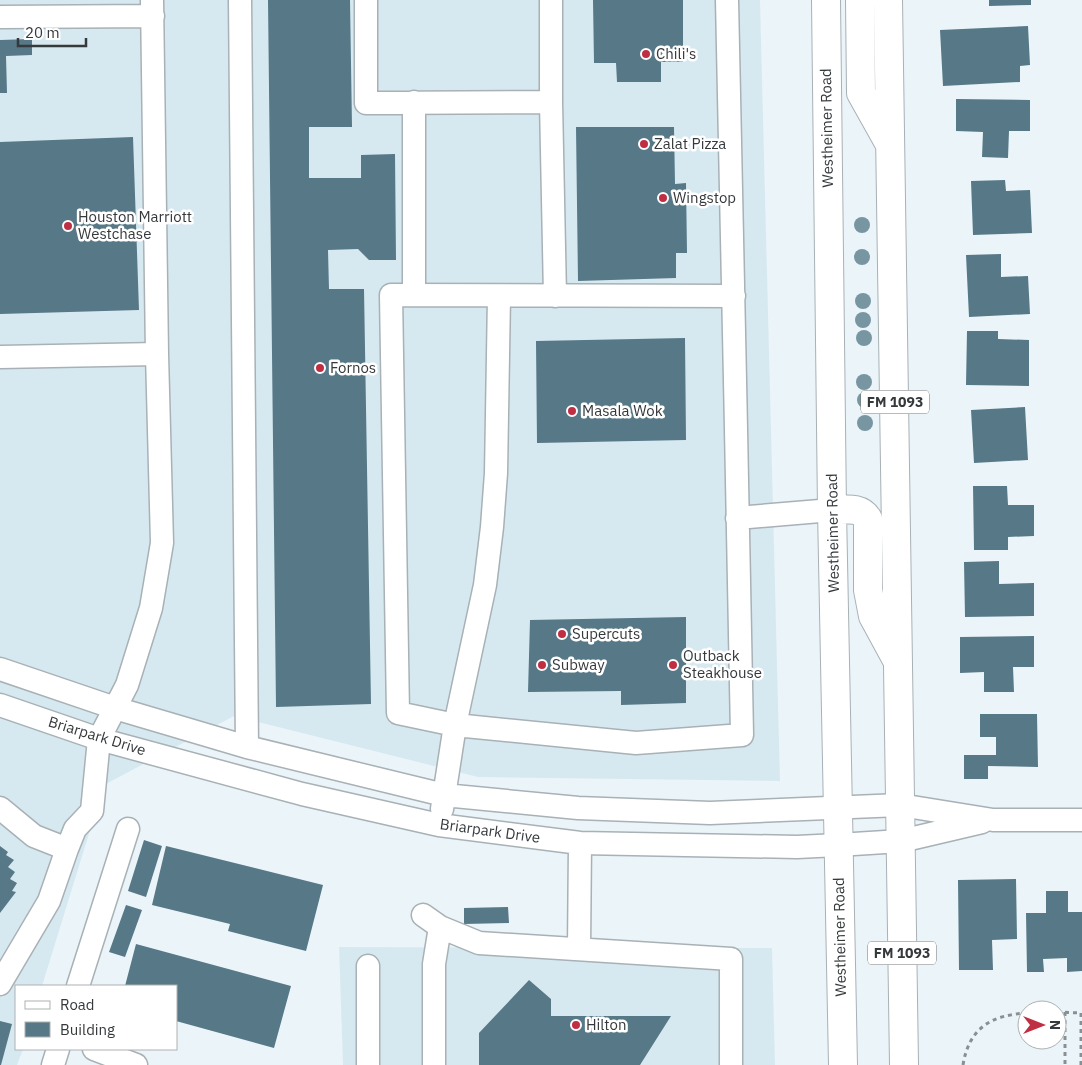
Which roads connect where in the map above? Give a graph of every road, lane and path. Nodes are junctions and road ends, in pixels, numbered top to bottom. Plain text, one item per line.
1 (240, 0) edge
2 (366, 0) edge
3 (550, 0) edge
4 (727, 0) edge
5 (826, 0) edge
6 (860, 0) edge
7 (888, 0) edge
8 (153, 8) edge
9 (0, 17) edge
10 (414, 102) junction
11 (551, 102) junction
12 (891, 146) junction
13 (414, 296) junction
14 (499, 296) junction
15 (555, 296) junction
16 (734, 296) junction
17 (157, 354) junction
18 (0, 357) edge
19 (832, 510) junction
20 (737, 518) junction
21 (899, 663) junction
22 (0, 669) edge
23 (0, 705) edge
24 (115, 708) junction
25 (456, 725) junction
26 (99, 739) junction
27 (247, 747) junction
28 (444, 795) junction
29 (900, 805) junction
30 (838, 806) junction
31 (0, 808) edge
32 (993, 820) junction
33 (1082, 820) edge
34 (439, 825) junction
35 (128, 829) dead end
36 (901, 841) junction
37 (580, 843) junction
38 (838, 845) junction
39 (67, 849) junction
40 (579, 949) junction
41 (368, 966) dead end
42 (0, 984) edge
43 (78, 985) edge
44 (1067, 1012) edge
45 (1081, 1013) edge
46 (1017, 1014) edge
47 (58, 1050) edge
48 (97, 1050) edge
49 (1065, 1050) edge
50 (53, 1065) edge
51 (136, 1065) edge
52 (368, 1065) edge
53 (434, 1065) edge
54 (731, 1065) edge
55 (843, 1065) edge
56 (904, 1065) edge
57 (963, 1065) edge
58 (1065, 1065) edge
59 (1081, 1065) edge

1 - 27 street
2 - 10 street
3 - 11 street
4 - 16 street
5 - 19 main road, Westheimer Road
6 - 12 main road
7 - 12 main road, FM 1093
8 - 9 street
8 - 17 street
10 - 11 street
10 - 13 street
11 - 15 street
12 - 21 main road, FM 1093
13 - 14 street
13 - 25 street
14 - 15 street
14 - 25 street
15 - 16 street
16 - 20 street
17 - 18 street
17 - 24 street
19 - 20 street
19 - 21 main road
19 - 30 main road, Westheimer Road
20 - 25 street
21 - 29 main road, FM 1093
22 - 24 street, Briarpark Drive
23 - 26 street, Briarpark Drive
24 - 26 street
24 - 27 street, Briarpark Drive
25 - 28 street
26 - 34 street, Briarpark Drive
26 - 39 street
27 - 28 street, Briarpark Drive
28 - 30 street, Briarpark Drive
28 - 34 street
29 - 30 street, Briarpark Drive
29 - 32 street, Briarpark Drive
29 - 36 main road, FM 1093
30 - 38 main road, Westheimer Road
31 - 39 street
32 - 33 street, Briarpark Drive
32 - 36 street, Briarpark Drive
34 - 37 street, Briarpark Drive
35 - 43 street
36 - 38 street, Briarpark Drive
36 - 56 main road, FM 1093
37 - 38 street, Briarpark Drive
37 - 40 street
38 - 55 main road, Westheimer Road
39 - 42 street
40 - 53 street
40 - 54 street
41 - 52 street
44 - 45 path
45 - 59 path
46 - 57 path
47 - 50 street
48 - 51 street
49 - 58 path

